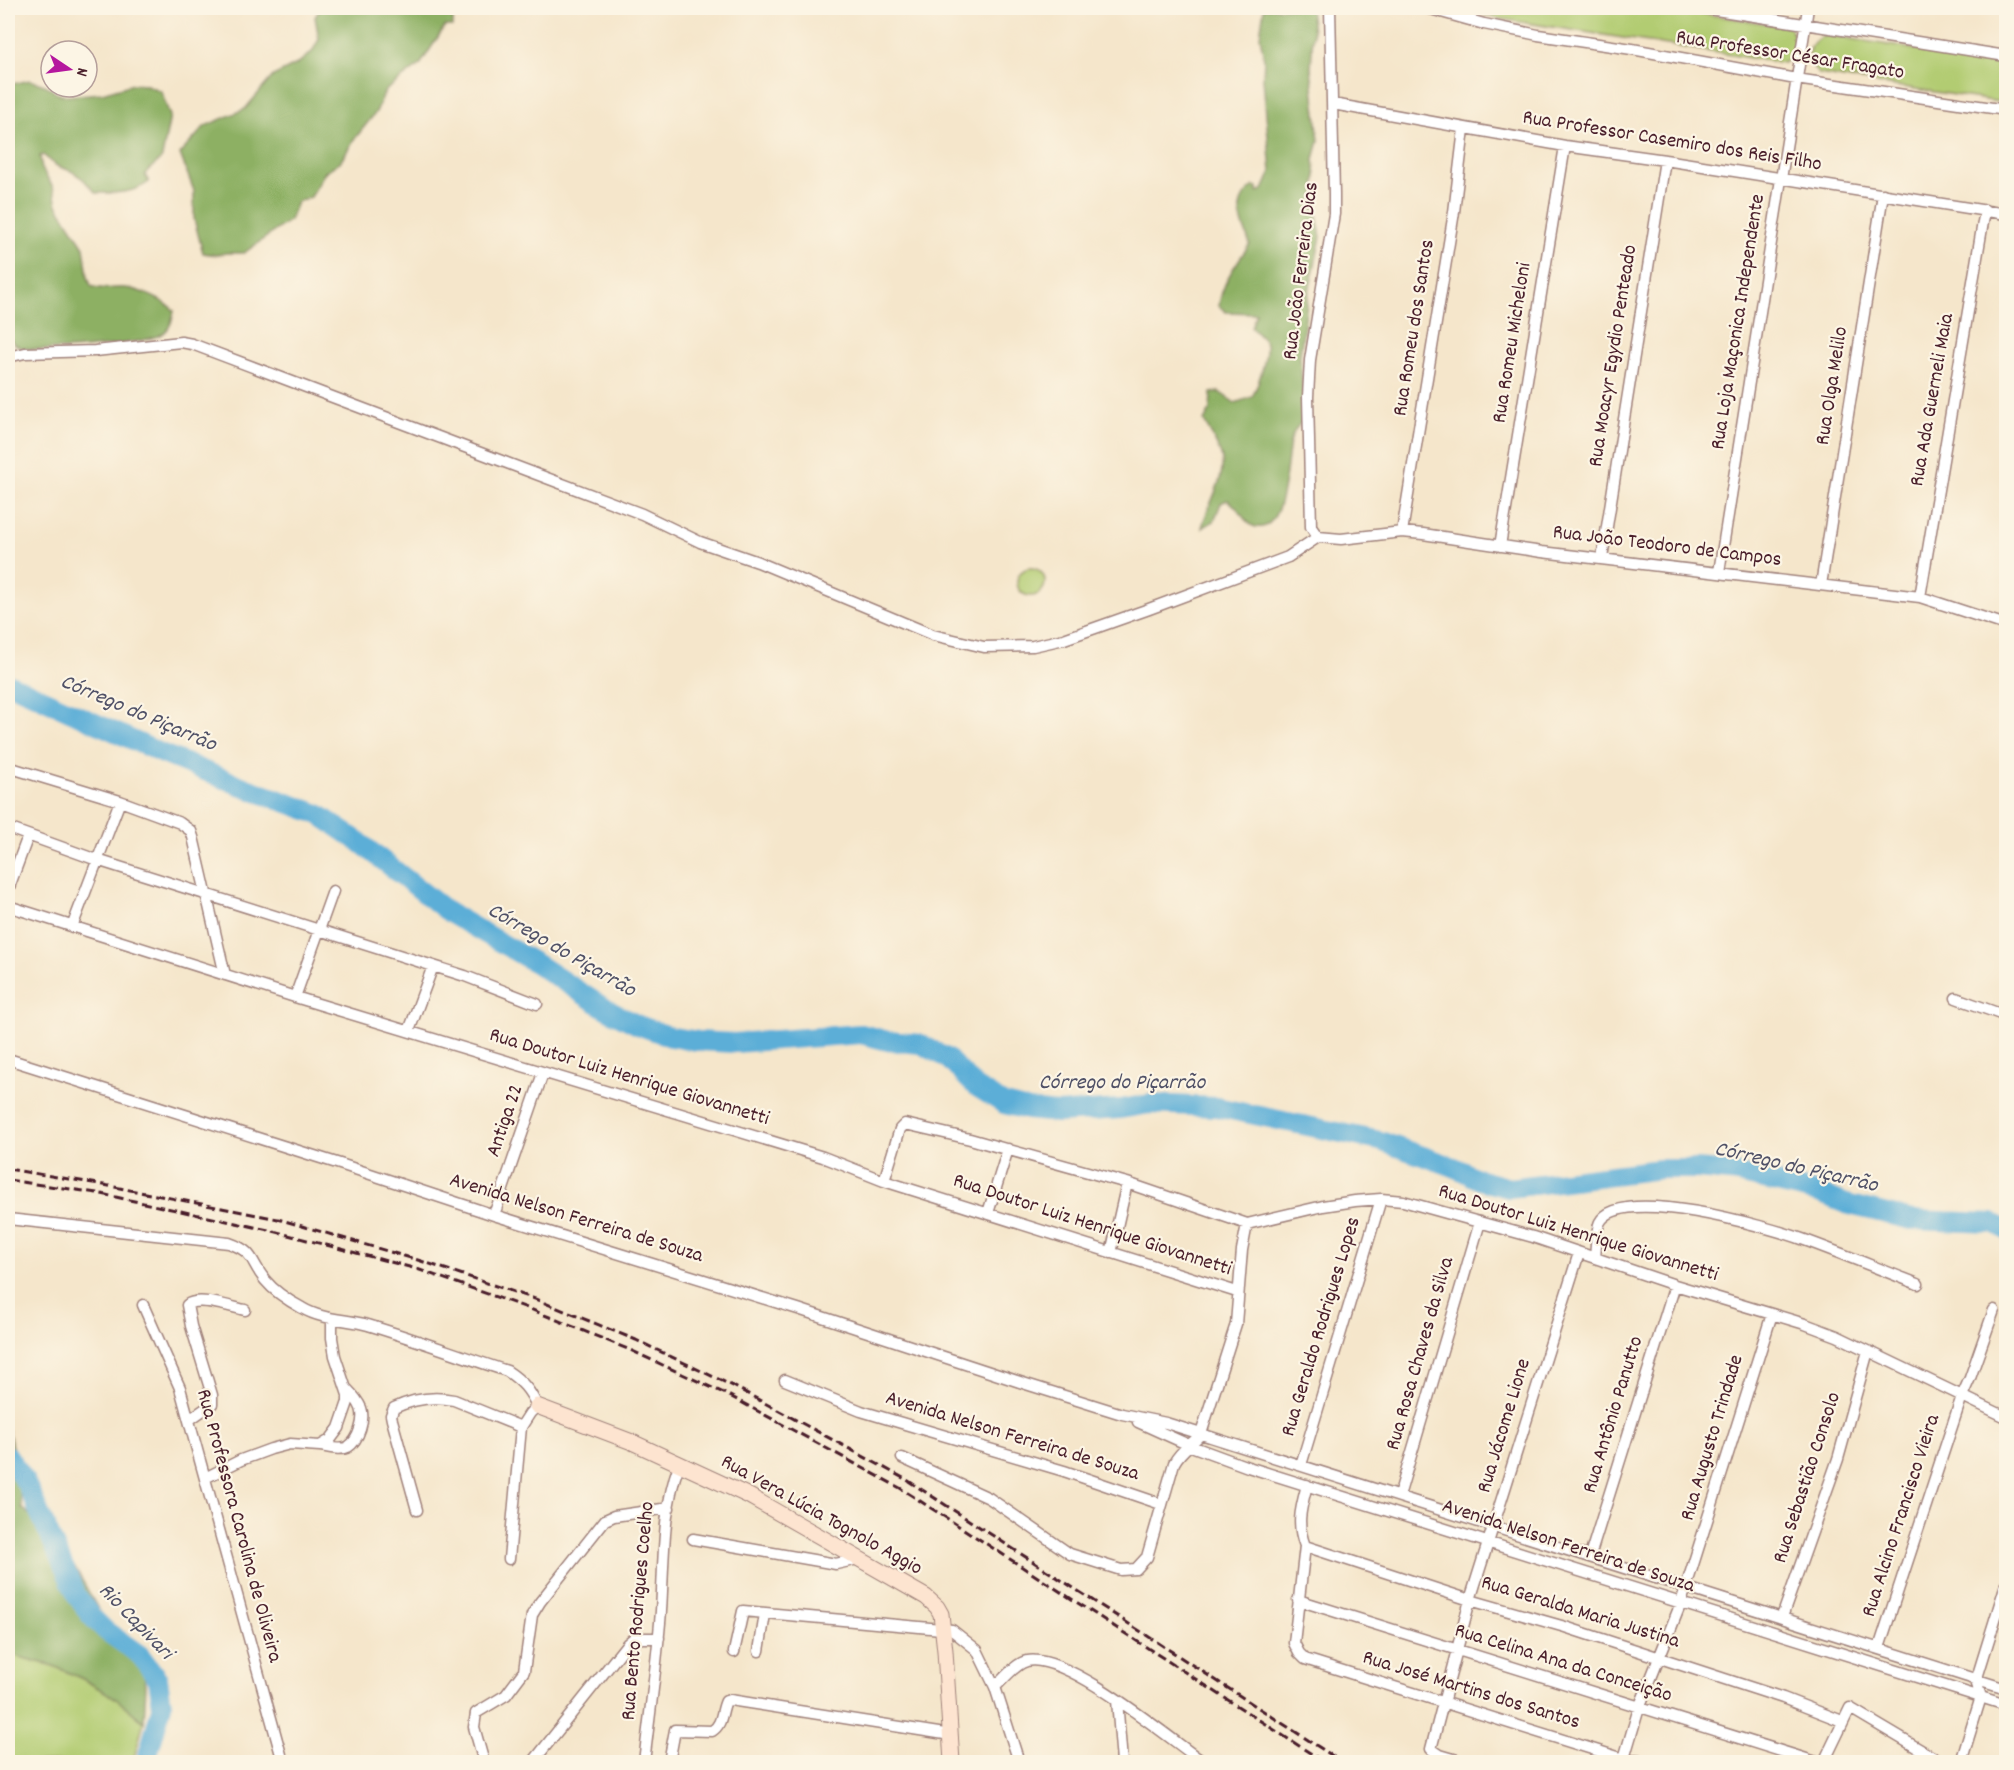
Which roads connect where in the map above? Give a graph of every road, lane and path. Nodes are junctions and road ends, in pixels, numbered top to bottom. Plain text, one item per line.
1 (1330, 8) edge
2 (1426, 8) edge
3 (1703, 8) edge
4 (1808, 8) edge
5 (1806, 24) junction
6 (2007, 56) edge
7 (1796, 79) junction
8 (1333, 104) junction
9 (2007, 110) edge
10 (1464, 129) junction
11 (1565, 146) junction
12 (1665, 160) junction
13 (1782, 178) junction
14 (1883, 194) junction
15 (1985, 210) junction
16 (2007, 214) edge
17 (8, 357) edge
18 (1402, 532) junction
19 (1318, 537) junction
20 (1500, 546) junction
21 (1602, 558) junction
22 (1719, 572) junction
23 (1821, 585) junction
24 (1920, 597) junction
25 (2007, 625) edge
26 (8, 767) edge
27 (120, 801) junction
28 (8, 828) edge
29 (28, 836) junction
30 (97, 860) junction
31 (8, 890) edge
32 (333, 891) dead end
33 (207, 894) junction
34 (8, 906) edge
35 (72, 927) junction
36 (318, 929) junction
37 (433, 966) junction
38 (225, 975) junction
39 (295, 997) junction
40 (1956, 998) dead end
41 (537, 1004) dead end
42 (2007, 1016) edge
43 (409, 1031) junction
44 (11, 1062) edge
45 (543, 1073) junction
46 (1008, 1149) junction
47 (884, 1181) junction
48 (1127, 1184) junction
49 (1381, 1199) junction
50 (988, 1213) junction
51 (494, 1215) junction
52 (8, 1219) edge
53 (1480, 1222) junction
54 (1247, 1224) junction
55 (1111, 1253) junction
56 (1579, 1253) junction
57 (1595, 1258) junction
58 (1918, 1284) dead end
59 (1675, 1285) junction
60 (1237, 1292) junction
61 (143, 1305) dead end
62 (245, 1310) dead end
63 (1994, 1310) dead end
64 (1772, 1314) junction
65 (332, 1320) junction
66 (1868, 1351) junction
67 (785, 1380) dead end
68 (347, 1388) junction
69 (1962, 1396) junction
70 (537, 1406) junction
71 (1122, 1414) junction
72 (2007, 1417) edge
73 (189, 1420) junction
74 (522, 1427) junction
75 (1201, 1434) junction
76 (320, 1446) junction
77 (1191, 1446) junction
78 (902, 1458) dead end
79 (679, 1465) junction
80 (1301, 1465) junction
81 (205, 1478) junction
82 (1307, 1485) junction
83 (1400, 1496) junction
84 (1161, 1504) junction
85 (669, 1508) junction
86 (417, 1510) dead end
87 (1493, 1527) junction
88 (693, 1539) dead end
89 (1489, 1541) junction
90 (1305, 1546) junction
91 (1590, 1556) junction
92 (509, 1559) dead end
93 (858, 1559) junction
94 (2007, 1584) edge
95 (1686, 1587) junction
96 (1298, 1600) junction
97 (1470, 1600) junction
98 (1681, 1603) junction
99 (765, 1614) junction
100 (1782, 1617) junction
101 (943, 1630) junction
102 (659, 1638) junction
103 (1879, 1648) junction
104 (759, 1651) dead end
105 (1455, 1651) junction
106 (734, 1652) dead end
107 (1659, 1658) junction
108 (1976, 1681) junction
109 (995, 1687) junction
110 (2007, 1689) edge
111 (1981, 1697) junction
112 (1117, 1700) junction
113 (1441, 1703) junction
114 (2007, 1705) edge
115 (1639, 1708) junction
116 (1842, 1721) junction
117 (951, 1735) junction
118 (483, 1759) dead end
119 (1624, 1761) edge
120 (283, 1762) edge
121 (533, 1762) edge
122 (644, 1762) edge
123 (669, 1762) edge
124 (952, 1762) edge
125 (1019, 1762) edge
126 (1122, 1762) edge
127 (1203, 1762) edge
128 (1464, 1762) edge
129 (1646, 1762) edge
130 (1816, 1762) edge
131 (1824, 1762) edge
132 (1941, 1762) edge
133 (1962, 1762) edge

1 - 8 street, Rua João Ferreira Dias
2 - 7 street, Rua Professor César Fragato
3 - 5 street
4 - 5 street, Rua Loja Maçonica Independente
5 - 6 street
5 - 7 street, Rua Loja Maçonica Independente
7 - 9 street, Rua Professor César Fragato
7 - 13 street, Rua Loja Maçonica Independente
8 - 10 street, Rua Professor Casemiro dos Reis Filho
8 - 19 street, Rua João Ferreira Dias
10 - 11 street, Rua Professor Casemiro dos Reis Filho
10 - 18 street, Rua Romeu dos Santos
11 - 12 street, Rua Professor Casemiro dos Reis Filho
11 - 20 street, Rua Romeu Micheloni
12 - 13 street, Rua Professor Casemiro dos Reis Filho
12 - 21 street, Rua Moacyr Egydio Penteado
13 - 14 street, Rua Professor Casemiro dos Reis Filho
13 - 22 street, Rua Loja Maçonica Independente
14 - 15 street, Rua Professor Casemiro dos Reis Filho
14 - 23 street, Rua Olga Melilo
15 - 16 street, Rua Professor Casemiro dos Reis Filho
15 - 24 street, Rua Ada Guerneli Maia
17 - 19 street
18 - 19 street, Rua João Teodoro de Campos
18 - 20 street, Rua João Teodoro de Campos
20 - 21 street, Rua João Teodoro de Campos
21 - 22 street, Rua João Teodoro de Campos
22 - 23 street, Rua João Teodoro de Campos
23 - 24 street, Rua João Teodoro de Campos
24 - 25 street, Rua João Teodoro de Campos
26 - 27 street
27 - 30 street
27 - 33 street
28 - 29 street
29 - 30 street
29 - 31 street
30 - 33 street
30 - 35 street
32 - 36 street
33 - 36 street
33 - 38 street
34 - 35 street, Rua Doutor Luiz Henrique Giovannetti
35 - 38 street, Rua Doutor Luiz Henrique Giovannetti
36 - 37 street
36 - 39 street
37 - 41 street
37 - 43 street
38 - 39 street, Rua Doutor Luiz Henrique Giovannetti
39 - 43 street, Rua Doutor Luiz Henrique Giovannetti
40 - 42 street
43 - 45 street, Rua Doutor Luiz Henrique Giovannetti
44 - 51 street, Avenida Nelson Ferreira de Souza
45 - 47 street, Rua Doutor Luiz Henrique Giovannetti
45 - 51 street, Antiga 22
46 - 47 street
46 - 48 street
46 - 50 street
47 - 50 street, Rua Doutor Luiz Henrique Giovannetti
48 - 54 street
48 - 55 street
49 - 53 street, Rua Doutor Luiz Henrique Giovannetti
49 - 54 street, Rua Doutor Luiz Henrique Giovannetti
49 - 80 street, Rua Geraldo Rodrigues Lopes
50 - 55 street, Rua Doutor Luiz Henrique Giovannetti
51 - 71 street, Avenida Nelson Ferreira de Souza
52 - 65 street
53 - 56 street, Rua Doutor Luiz Henrique Giovannetti
53 - 83 street, Rua Rosa Chaves da Silva
54 - 60 street
55 - 60 street, Rua Doutor Luiz Henrique Giovannetti
56 - 57 street, Rua Doutor Luiz Henrique Giovannetti
56 - 87 street, Rua Jácome Lione
57 - 58 street
57 - 59 street, Rua Doutor Luiz Henrique Giovannetti
59 - 64 street, Rua Doutor Luiz Henrique Giovannetti
59 - 91 street, Rua Antônio Panutto
60 - 75 street
61 - 73 street, Rua Professora Carolina de Oliveira
62 - 73 street
63 - 69 street, Rua Alcino Francisco Vieira
64 - 66 street, Rua Doutor Luiz Henrique Giovannetti
64 - 95 street, Rua Augusto Trindade
65 - 68 street
65 - 70 street
66 - 69 street, Rua Doutor Luiz Henrique Giovannetti
66 - 100 street, Rua Sebastião Consolo
67 - 84 street, Avenida Nelson Ferreira de Souza
68 - 76 street
68 - 76 street
69 - 72 street, Rua Doutor Luiz Henrique Giovannetti
69 - 103 street, Rua Alcino Francisco Vieira
70 - 74 street
70 - 79 street, Rua Vera Lúcia Tognolo Aggio
71 - 75 street, Avenida Nelson Ferreira de Souza
71 - 77 street, Avenida Nelson Ferreira de Souza
73 - 81 street, Rua Professora Carolina de Oliveira
74 - 86 street
74 - 92 street
75 - 77 street
75 - 80 street, Avenida Nelson Ferreira de Souza
76 - 81 street
77 - 82 street, Avenida Nelson Ferreira de Souza
77 - 84 street
78 - 84 street
79 - 85 street, Rua Bento Rodrigues Coelho
79 - 93 street, Rua Vera Lúcia Tognolo Aggio
80 - 83 street, Avenida Nelson Ferreira de Souza
81 - 120 street, Rua Professora Carolina de Oliveira
82 - 89 street, Avenida Nelson Ferreira de Souza
82 - 90 street
83 - 87 street, Avenida Nelson Ferreira de Souza
85 - 102 street, Rua Bento Rodrigues Coelho
85 - 118 street
87 - 89 street, Rua Jácome Lione
87 - 91 street, Avenida Nelson Ferreira de Souza
88 - 93 street
89 - 97 street, Rua Jácome Lione
89 - 98 street, Avenida Nelson Ferreira de Souza
90 - 96 street
90 - 97 street, Rua Geralda Maria Justina
91 - 95 street, Avenida Nelson Ferreira de Souza
93 - 101 street, Rua Vera Lúcia Tognolo Aggio
94 - 108 street
95 - 98 street, Rua Augusto Trindade
95 - 100 street, Avenida Nelson Ferreira de Souza
96 - 105 street, Rua Celina Ana da Conceição
96 - 113 street, Rua José Martins dos Santos
97 - 105 street, Rua Jácome Lione
97 - 107 street, Rua Geralda Maria Justina
98 - 107 street, Rua Augusto Trindade
98 - 111 street, Avenida Nelson Ferreira de Souza
99 - 101 street
99 - 104 street
99 - 106 street
100 - 103 street, Avenida Nelson Ferreira de Souza
101 - 109 street
101 - 117 street, Rua Vera Lúcia Tognolo Aggio
102 - 121 street
102 - 122 street, Rua Bento Rodrigues Coelho
103 - 108 street, Avenida Nelson Ferreira de Souza
105 - 113 street, Rua Jácome Lione
105 - 115 street, Rua Celina Ana da Conceição
107 - 115 street, Rua Augusto Trindade
107 - 116 street, Rua Geralda Maria Justina
108 - 110 street, Avenida Nelson Ferreira de Souza
108 - 111 street
109 - 112 street
109 - 125 street
111 - 114 street, Avenida Nelson Ferreira de Souza
111 - 133 street
112 - 126 street
112 - 127 street
113 - 119 street, Rua José Martins dos Santos
113 - 128 street, Rua Jácome Lione
115 - 119 street, Rua Augusto Trindade
115 - 130 street, Rua Celina Ana da Conceição
116 - 131 street
116 - 132 street
117 - 123 street
117 - 124 street, Rua Vera Lúcia Tognolo Aggio
119 - 129 street, Rua José Martins dos Santos

